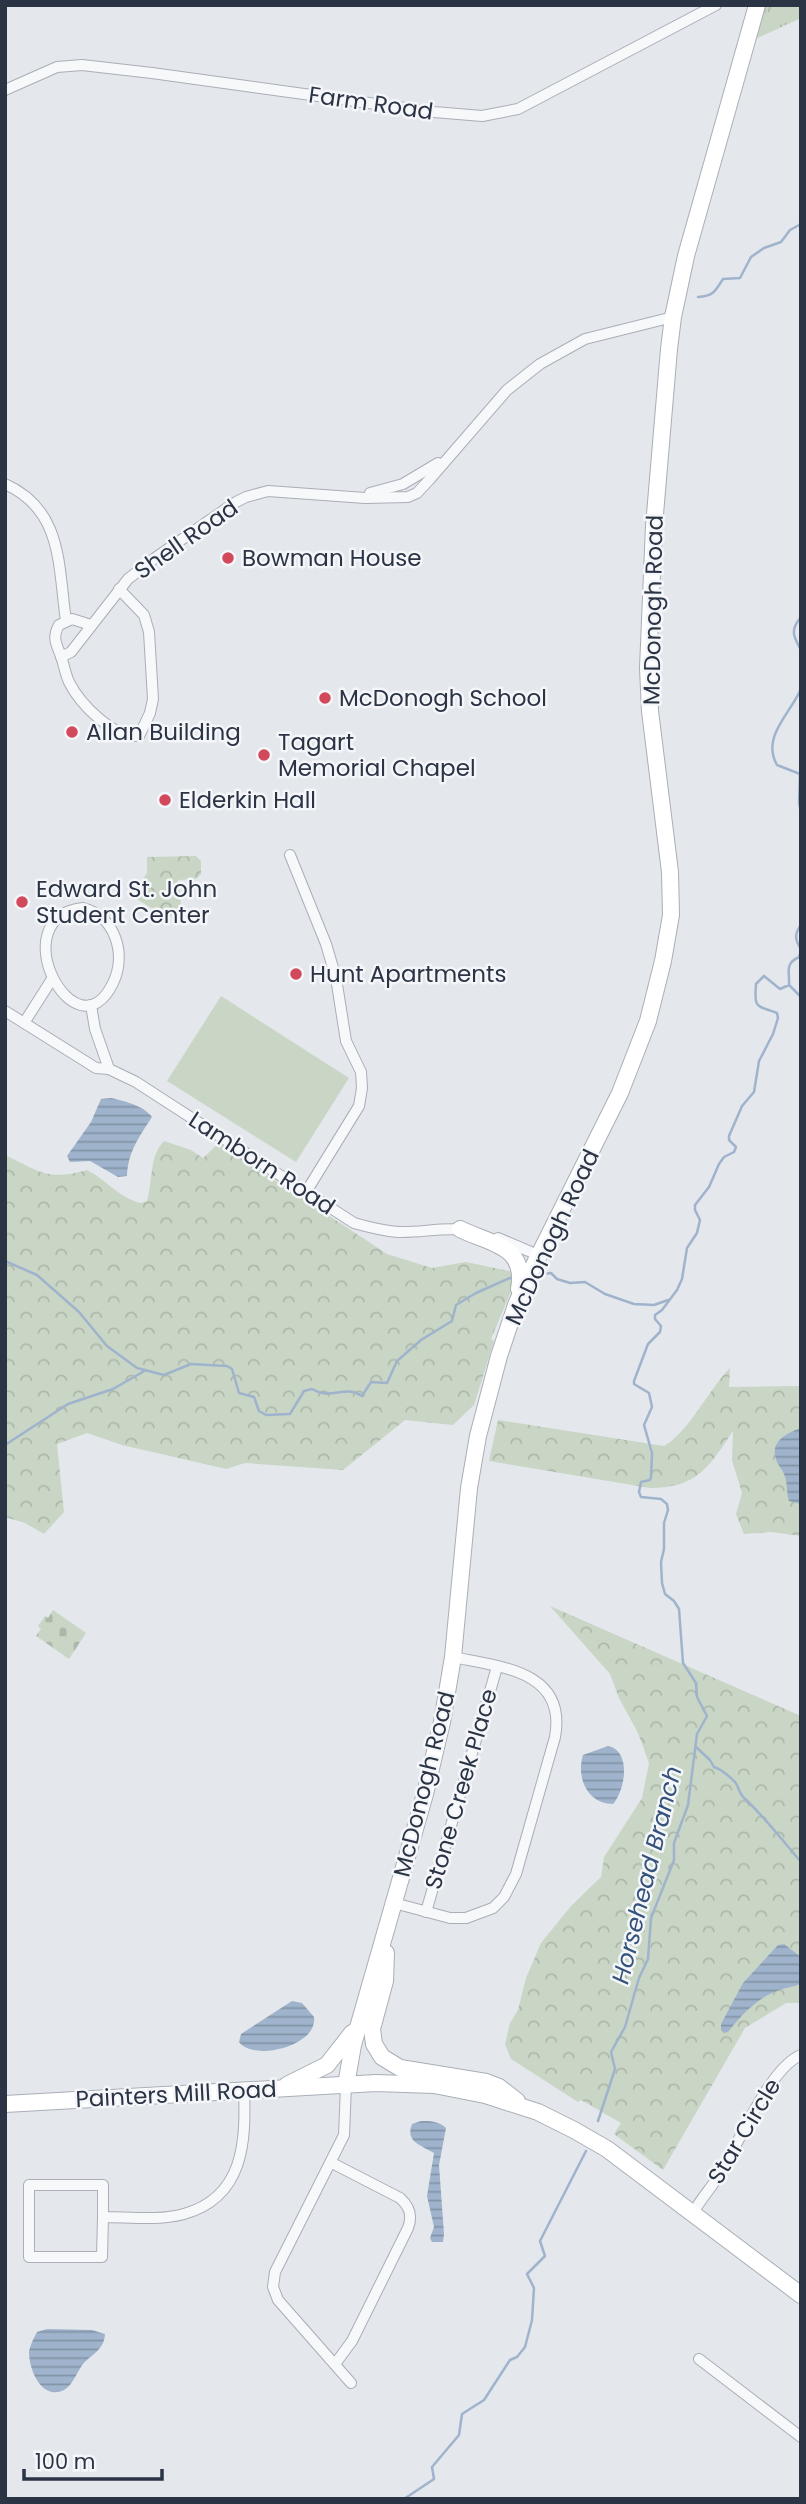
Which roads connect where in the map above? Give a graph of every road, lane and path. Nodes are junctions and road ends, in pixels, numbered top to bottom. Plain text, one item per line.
1 (716, 5) edge
2 (757, 5) edge
3 (5, 90) edge
4 (673, 317) junction
5 (5, 484) edge
6 (119, 589) junction
7 (66, 621) junction
8 (91, 625) junction
9 (61, 657) junction
10 (290, 855) dead end
11 (52, 979) junction
12 (92, 1005) junction
13 (5, 1011) edge
14 (24, 1023) junction
15 (110, 1069) junction
16 (306, 1192) junction
17 (460, 1229) junction
18 (538, 1255) junction
19 (516, 1305) junction
20 (453, 1657) junction
21 (497, 1667) junction
22 (394, 1903) junction
23 (426, 1912) junction
24 (388, 1925) junction
25 (360, 2022) junction
26 (801, 2055) edge
27 (346, 2085) junction
28 (281, 2088) junction
29 (244, 2090) junction
30 (5, 2104) edge
31 (525, 2107) junction
32 (332, 2163) junction
33 (693, 2213) junction
34 (103, 2217) junction
35 (801, 2295) edge
36 (699, 2359) dead end
37 (335, 2364) junction
38 (351, 2383) dead end
39 (801, 2437) edge

1 - 3 street, Farm Road
2 - 4 main road, McDonogh Road
4 - 6 street, Shell Road
4 - 18 main road, McDonogh Road
5 - 7 street
6 - 8 street, Shell Road
6 - 9 street
7 - 8 street
7 - 9 street
8 - 9 street, Shell Road
10 - 16 street
11 - 12 street
11 - 12 street
11 - 14 street
12 - 15 street
13 - 14 street, Lamborn Road
14 - 15 street, Lamborn Road
15 - 16 street, Lamborn Road
16 - 17 street, Lamborn Road
17 - 18 street, Lamborn Road
17 - 19 main road
18 - 19 main road, McDonogh Road
19 - 20 main road, McDonogh Road
20 - 21 street
20 - 22 main road, McDonogh Road
21 - 23 street, Stone Creek Place
21 - 23 street
22 - 23 street
22 - 24 main road, McDonogh Road
24 - 25 main road, McDonogh Road
24 - 31 main road
25 - 27 main road, McDonogh Road
25 - 28 main road
26 - 33 street, Star Circle
27 - 28 main road, Painters Mill Road
27 - 31 main road
27 - 32 street
28 - 29 main road, Painters Mill Road
29 - 30 main road, Painters Mill Road
29 - 34 street
31 - 33 main road
32 - 37 street
32 - 37 street
33 - 35 main road
34 - 34 street
36 - 39 street
37 - 38 street

